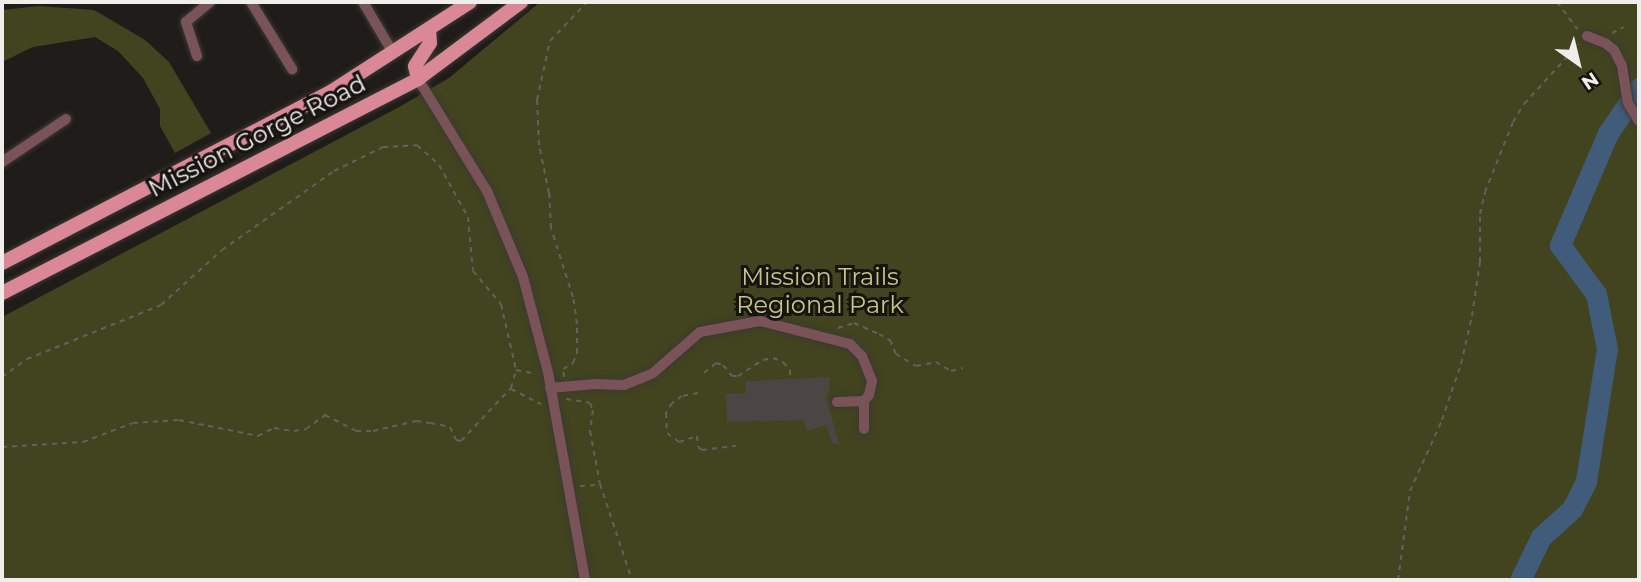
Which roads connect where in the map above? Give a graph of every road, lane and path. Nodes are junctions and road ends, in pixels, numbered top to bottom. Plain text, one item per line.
1 (210, 2) edge
2 (251, 2) edge
3 (363, 2) edge
4 (470, 2) edge
5 (521, 2) edge
6 (587, 2) edge
7 (1557, 2) edge
8 (429, 29) junction
9 (1587, 36) junction
10 (393, 52) junction
11 (197, 56) dead end
12 (292, 69) dead end
13 (418, 79) junction
14 (66, 119) dead end
15 (1639, 121) edge
16 (2, 162) edge
17 (3, 261) edge
18 (2, 293) edge
19 (830, 339) junction
20 (963, 368) dead end
21 (516, 370) junction
22 (548, 372) junction
23 (705, 373) dead end
24 (2, 377) edge
25 (790, 379) dead end
26 (564, 387) junction
27 (510, 388) junction
28 (550, 388) junction
29 (698, 393) dead end
30 (864, 401) junction
31 (837, 402) dead end
32 (553, 404) junction
33 (864, 429) dead end
34 (2, 446) edge
35 (736, 446) dead end
36 (600, 485) junction
37 (568, 487) junction
38 (585, 580) edge
39 (632, 580) edge
40 (1398, 580) edge

1 - 11 street
2 - 12 street
3 - 10 street
4 - 8 main road, Mission Gorge Road
5 - 13 main road, Mission Gorge Road
6 - 26 path
7 - 9 path
8 - 10 main road, Mission Gorge Road
8 - 13 main road
9 - 15 street
9 - 40 path
10 - 17 main road, Mission Gorge Road
13 - 18 main road, Mission Gorge Road
13 - 22 street
14 - 16 street
19 - 20 path
19 - 26 street
19 - 30 street
21 - 22 path
21 - 24 path
21 - 27 path
22 - 28 street
23 - 25 path
26 - 28 street
26 - 36 path
27 - 32 path
27 - 34 path
28 - 32 street
29 - 35 path
30 - 31 street
30 - 33 street
32 - 37 street
36 - 37 path
36 - 39 path
37 - 38 street

